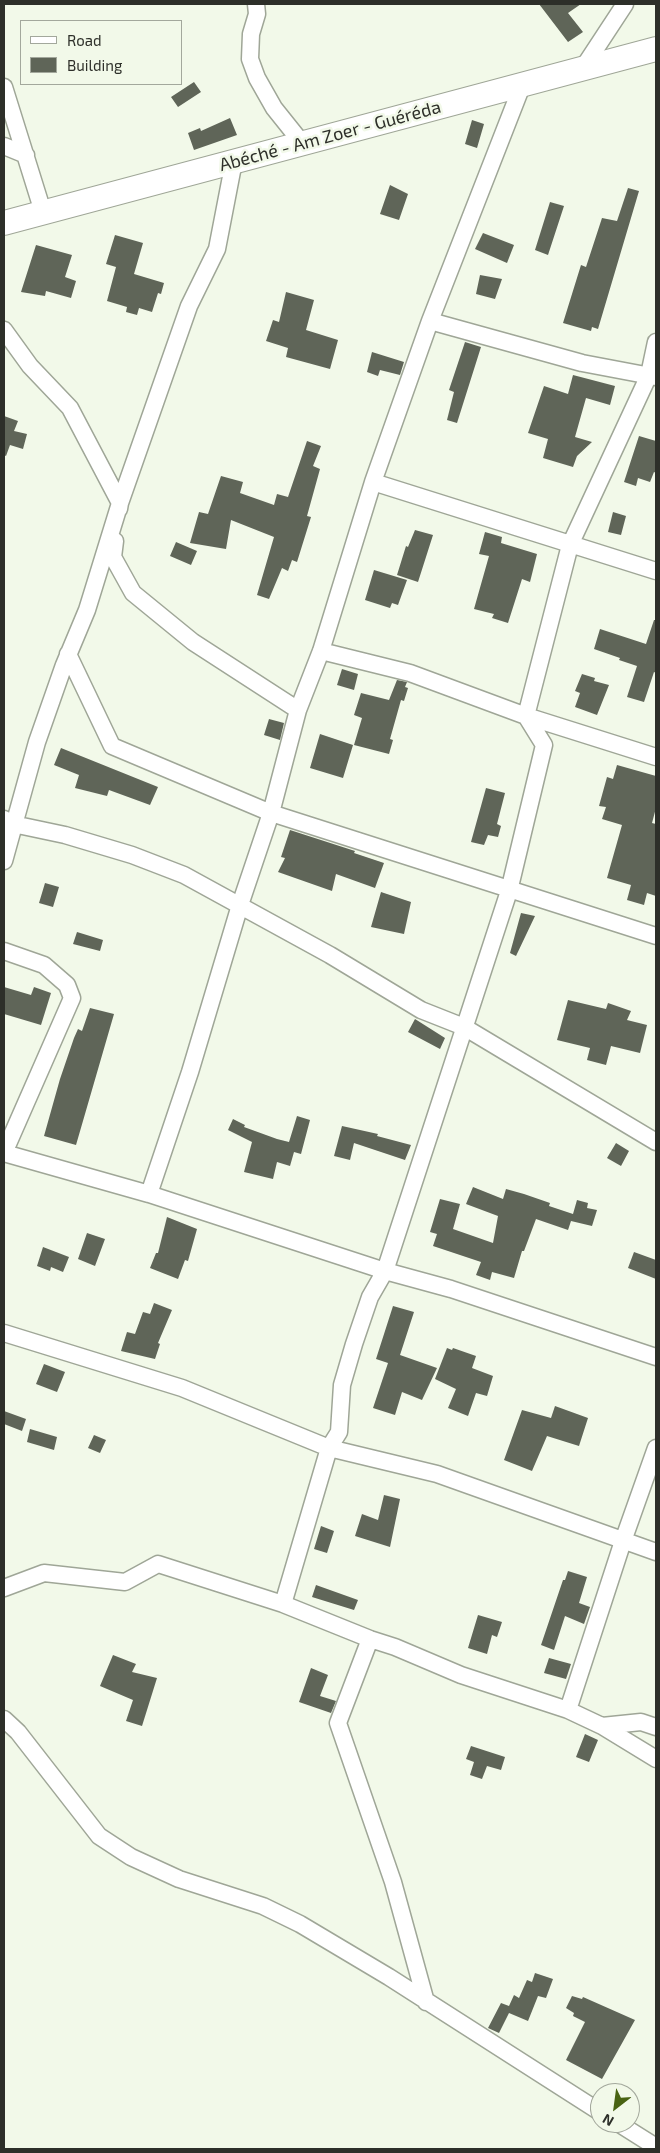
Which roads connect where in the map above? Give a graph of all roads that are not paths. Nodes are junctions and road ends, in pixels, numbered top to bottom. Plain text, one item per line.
1 (256, 4) edge
2 (625, 4) edge
3 (656, 49) edge
4 (583, 68) junction
5 (523, 83) junction
6 (4, 87) edge
7 (302, 143) junction
8 (4, 146) edge
9 (26, 155) junction
10 (234, 161) junction
11 (44, 212) junction
12 (4, 223) edge
13 (430, 321) junction
14 (4, 330) edge
15 (656, 342) edge
16 (653, 376) edge
17 (373, 482) junction
18 (120, 503) junction
19 (570, 545) junction
20 (656, 572) edge
21 (321, 651) junction
22 (68, 654) junction
23 (298, 710) junction
24 (526, 716) junction
25 (656, 757) edge
26 (271, 813) junction
27 (9, 821) edge
28 (4, 861) edge
29 (509, 891) junction
30 (240, 905) junction
31 (656, 936) edge
32 (4, 951) edge
33 (464, 1027) junction
34 (656, 1142) edge
35 (4, 1153) edge
36 (149, 1194) junction
37 (385, 1270) junction
38 (4, 1333) edge
39 (656, 1357) edge
40 (329, 1448) junction
41 (656, 1448) edge
42 (623, 1541) junction
43 (656, 1552) edge
44 (4, 1588) edge
45 (283, 1604) junction
46 (370, 1639) junction
47 (568, 1710) junction
48 (4, 1719) edge
49 (602, 1726) junction
50 (656, 1727) edge
51 (656, 1759) edge
52 (426, 2002) junction
53 (590, 2106) edge
54 (634, 2133) edge
55 (656, 2147) edge

1 - 7 street
2 - 4 street
3 - 4 main road, Abéché - Am Zoer - Guéréda
4 - 5 main road, Abéché - Am Zoer - Guéréda
5 - 7 main road, Abéché - Am Zoer - Guéréda
5 - 13 street
6 - 9 street
7 - 10 main road, Abéché - Am Zoer - Guéréda
8 - 9 street
9 - 11 street
10 - 11 main road, Abéché - Am Zoer - Guéréda
10 - 18 street
11 - 12 main road, Abéché - Am Zoer - Guéréda
13 - 16 street
13 - 17 street
14 - 18 street
15 - 16 street
16 - 19 street
17 - 19 street
17 - 21 street
18 - 22 street
18 - 23 street
19 - 20 street
19 - 24 street
21 - 23 street
21 - 24 street
22 - 26 street
22 - 27 street
23 - 26 street
24 - 25 street
24 - 29 street
26 - 29 street
26 - 30 street
27 - 28 street
27 - 30 street
29 - 31 street
29 - 33 street
30 - 33 street
30 - 36 street
32 - 35 street
33 - 34 street
33 - 37 street
35 - 36 street
36 - 37 street
37 - 39 street
37 - 40 street
38 - 40 street
40 - 42 street
40 - 45 street
41 - 42 street
42 - 43 street
42 - 47 street
44 - 45 street
45 - 46 street
46 - 47 street
46 - 52 street
47 - 49 street
48 - 52 street
49 - 50 street
49 - 51 street
52 - 53 street
54 - 55 street

